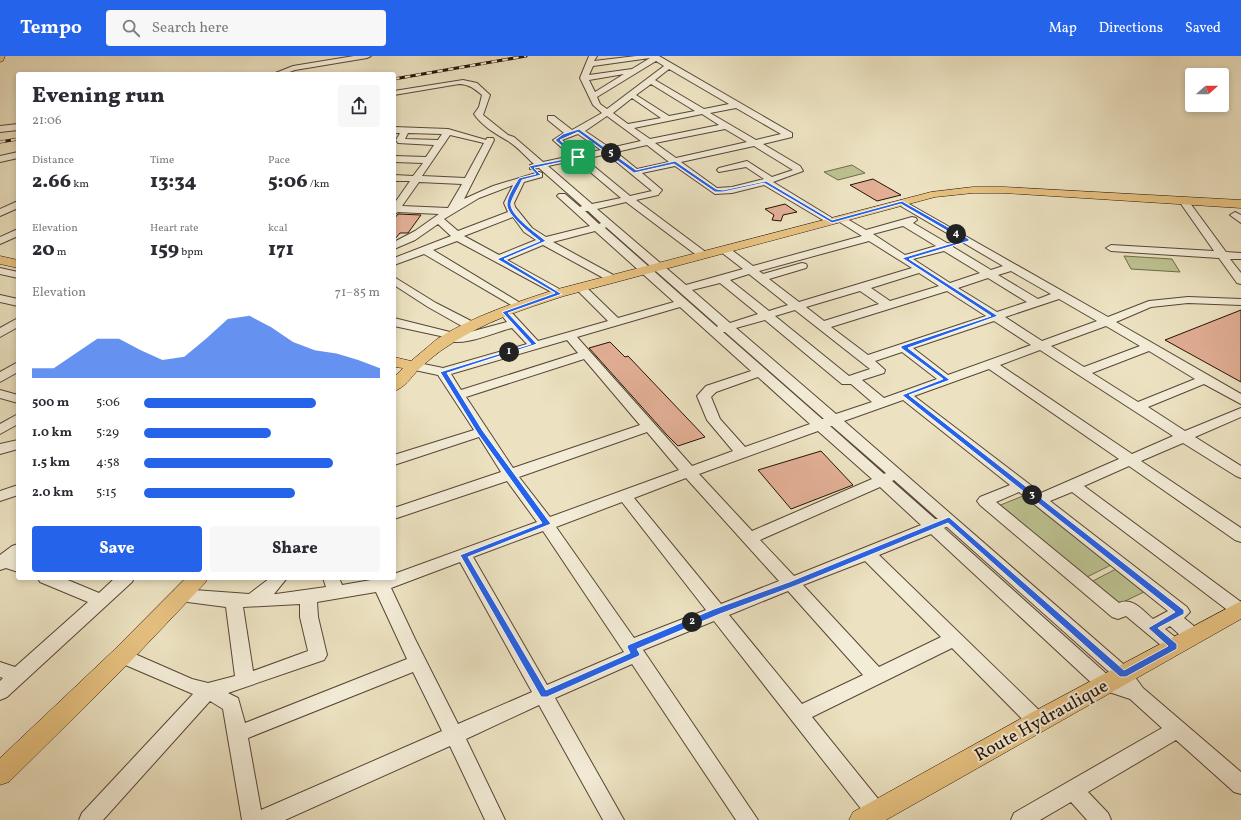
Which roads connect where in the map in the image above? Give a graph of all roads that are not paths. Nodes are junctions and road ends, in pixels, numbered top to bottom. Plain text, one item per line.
1 (1, 56) edge
2 (314, 56) edge
3 (349, 56) edge
4 (367, 56) edge
5 (656, 58) junction
6 (0, 59) edge
7 (342, 60) junction
8 (592, 60) edge
9 (669, 66) junction
10 (293, 68) junction
11 (637, 70) junction
12 (282, 72) edge
13 (584, 78) junction
14 (650, 80) junction
15 (709, 89) junction
16 (396, 93) edge
17 (630, 94) junction
18 (676, 95) junction
19 (592, 97) junction
20 (736, 105) junction
21 (701, 111) junction
22 (606, 113) junction
23 (551, 118) dead end
24 (667, 118) junction
25 (725, 126) junction
26 (16, 127) edge
27 (626, 127) junction
28 (0, 129) edge
29 (396, 130) edge
30 (406, 130) junction
31 (448, 132) junction
32 (574, 132) junction
33 (507, 139) junction
34 (486, 141) junction
35 (441, 142) junction
36 (649, 143) junction
37 (754, 144) junction
38 (609, 151) junction
39 (16, 156) edge
40 (578, 157) junction
41 (0, 159) edge
42 (396, 159) edge
43 (427, 160) junction
44 (675, 162) junction
45 (536, 169) junction
46 (722, 170) dead end
47 (635, 172) junction
48 (396, 178) edge
49 (415, 179) junction
50 (521, 179) junction
51 (468, 181) junction
52 (768, 181) junction
53 (628, 199) junction
54 (1184, 201) junction
55 (902, 203) junction
56 (16, 205) edge
57 (396, 208) edge
58 (452, 209) junction
59 (584, 209) junction
60 (396, 210) edge
61 (0, 213) edge
62 (515, 213) junction
63 (1239, 213) edge
64 (925, 216) junction
65 (499, 218) junction
66 (439, 220) junction
67 (837, 220) junction
68 (904, 222) junction
69 (602, 226) junction
70 (528, 230) junction
71 (16, 233) edge
72 (458, 236) junction
73 (873, 238) junction
74 (967, 240) junction
75 (0, 241) edge
76 (544, 241) junction
77 (396, 245) edge
78 (944, 247) junction
79 (1111, 248) dead end
80 (425, 250) junction
81 (725, 250) junction
82 (1224, 254) junction
83 (704, 256) junction
84 (1241, 256) edge
85 (905, 258) junction
86 (500, 259) junction
87 (0, 260) edge
88 (396, 261) edge
89 (16, 264) edge
90 (1012, 267) junction
91 (659, 268) junction
92 (921, 269) junction
93 (751, 270) junction
94 (0, 271) edge
95 (646, 271) junction
96 (989, 274) junction
97 (16, 275) edge
98 (721, 278) junction
99 (761, 278) junction
100 (613, 279) junction
101 (396, 281) edge
102 (1241, 281) edge
103 (862, 286) junction
104 (949, 286) junction
105 (581, 288) junction
106 (684, 289) junction
107 (559, 294) junction
108 (1060, 295) junction
109 (0, 298) edge
110 (16, 302) edge
111 (1037, 302) junction
112 (1241, 302) edge
113 (682, 303) junction
114 (518, 306) junction
115 (797, 306) junction
116 (888, 306) junction
117 (504, 312) junction
118 (766, 315) junction
119 (996, 316) junction
120 (616, 322) junction
121 (1107, 322) junction
122 (16, 323) edge
123 (396, 323) edge
124 (515, 323) junction
125 (471, 326) junction
126 (822, 326) junction
127 (728, 327) junction
128 (713, 331) junction
129 (0, 333) edge
130 (568, 335) junction
131 (451, 337) junction
132 (534, 344) junction
133 (1042, 346) junction
134 (904, 347) junction
135 (1150, 347) junction
136 (585, 355) junction
137 (866, 360) junction
138 (396, 362) edge
139 (990, 364) junction
140 (414, 366) junction
141 (16, 367) edge
142 (443, 372) junction
143 (759, 372) junction
144 (1082, 372) junction
145 (0, 378) edge
146 (853, 379) junction
147 (1205, 379) junction
148 (947, 380) junction
149 (396, 384) edge
150 (0, 394) edge
151 (459, 395) junction
152 (905, 395) junction
153 (16, 398) edge
154 (1241, 400) edge
155 (882, 403) junction
156 (1137, 407) junction
157 (1241, 412) edge
158 (16, 419) edge
159 (828, 423) junction
160 (649, 427) junction
161 (0, 430) edge
162 (481, 432) junction
163 (1184, 437) junction
164 (16, 445) edge
165 (0, 449) edge
166 (743, 453) junction
167 (396, 459) edge
168 (1130, 460) junction
169 (689, 472) junction
170 (896, 473) junction
171 (1241, 474) edge
172 (510, 475) junction
173 (882, 480) junction
174 (1073, 485) junction
175 (1021, 486) junction
176 (16, 491) edge
177 (0, 496) edge
178 (625, 496) junction
179 (1039, 500) junction
180 (396, 513) edge
181 (949, 520) junction
182 (547, 524) junction
183 (933, 526) junction
184 (1241, 536) edge
185 (750, 538) junction
186 (16, 553) edge
187 (867, 553) junction
188 (464, 555) junction
189 (8, 564) edge
190 (396, 576) edge
191 (51, 580) edge
192 (124, 580) edge
193 (196, 580) edge
194 (278, 580) edge
195 (380, 581) edge
196 (334, 584) edge
197 (792, 584) junction
198 (180, 595) junction
199 (308, 597) junction
200 (100, 600) junction
201 (254, 600) junction
202 (234, 602) junction
203 (1240, 609) edge
204 (717, 611) junction
205 (1171, 618) junction
206 (1152, 628) junction
207 (954, 639) junction
208 (1184, 641) junction
209 (634, 651) junction
210 (122, 656) junction
211 (416, 663) junction
212 (0, 669) edge
213 (17, 676) junction
214 (876, 676) junction
215 (1114, 679) junction
216 (245, 681) junction
217 (0, 692) edge
218 (208, 692) junction
219 (544, 695) junction
220 (798, 715) junction
221 (1037, 721) junction
222 (1177, 729) junction
223 (238, 734) junction
224 (454, 735) junction
225 (0, 774) edge
226 (1241, 785) edge
227 (1074, 791) junction
228 (869, 816) edge
229 (490, 818) edge
230 (93, 819) edge
231 (252, 820) edge
232 (262, 820) edge
233 (614, 820) edge
234 (748, 820) edge
235 (1021, 820) edge
236 (1101, 820) edge

1 - 6 main road
2 - 10 street
3 - 7 street
4 - 7 street
5 - 8 street
5 - 9 street
5 - 11 street
7 - 10 street
8 - 13 street
9 - 14 street
9 - 15 street
10 - 12 street
11 - 13 street
11 - 19 street
13 - 19 street
14 - 17 street
14 - 18 street
15 - 18 street
15 - 20 street
16 - 33 street
17 - 22 street
17 - 24 street
18 - 21 street
19 - 22 street
20 - 21 street
20 - 37 street
21 - 24 street
21 - 25 street
22 - 27 street
22 - 32 street
23 - 32 street
24 - 27 street
25 - 36 street
25 - 37 street
26 - 28 street
27 - 36 street
29 - 30 street
30 - 31 street
30 - 35 street
31 - 34 street
31 - 35 street
32 - 38 street
32 - 40 street
33 - 34 street
33 - 45 street
34 - 35 street
34 - 51 street
35 - 43 street
36 - 38 street
36 - 44 street
37 - 44 street
37 - 52 street
38 - 40 street
38 - 47 street
39 - 41 street
40 - 45 street
40 - 53 street
42 - 43 street
43 - 49 street
44 - 47 street
44 - 52 street
45 - 50 street
45 - 59 street
46 - 52 street
47 - 53 street
48 - 49 street
49 - 51 street
49 - 57 street
50 - 58 street
50 - 62 street
51 - 58 street
52 - 67 street
53 - 59 street
53 - 83 street
54 - 55 main road
54 - 63 main road
54 - 82 street
55 - 64 street
55 - 67 main road
56 - 61 street
58 - 60 street
58 - 66 street
59 - 69 street
62 - 65 street
62 - 70 street
64 - 68 street
64 - 74 street
65 - 70 street
65 - 72 street
66 - 72 street
66 - 77 street
67 - 73 street
67 - 81 main road
68 - 73 street
68 - 78 street
69 - 76 street
69 - 91 street
69 - 95 street
70 - 76 street
71 - 75 street
72 - 80 street
72 - 86 street
73 - 85 street
73 - 93 street
73 - 99 street
74 - 78 street
74 - 90 street
76 - 86 street
76 - 100 street
78 - 85 street
78 - 96 street
79 - 82 street
80 - 88 street
80 - 114 street
81 - 83 main road
81 - 93 street
82 - 84 street
82 - 102 street
83 - 91 main road
85 - 92 street
86 - 107 street
87 - 89 main road
90 - 96 street
90 - 108 street
91 - 95 main road
91 - 106 street
92 - 103 street
92 - 104 street
93 - 98 street
93 - 99 street
94 - 97 street
95 - 100 main road
95 - 113 street
96 - 104 street
96 - 111 street
98 - 106 street
98 - 118 street
99 - 115 street
100 - 105 main road
101 - 125 street
103 - 115 street
103 - 116 street
104 - 116 street
104 - 119 street
105 - 107 main road
105 - 120 street
106 - 127 street
107 - 114 main road
108 - 111 street
108 - 121 street
109 - 110 street
111 - 119 street
112 - 121 street
113 - 120 street
113 - 128 street
114 - 117 main road
115 - 118 street
115 - 126 street
116 - 126 street
117 - 124 street
117 - 125 main road
118 - 127 street
118 - 146 street
119 - 133 street
119 - 134 street
120 - 130 street
121 - 133 street
121 - 135 street
122 - 129 street
123 - 131 street
124 - 131 street
124 - 132 street
125 - 131 main road
126 - 137 street
127 - 128 street
127 - 159 street
128 - 143 street
130 - 132 street
130 - 136 street
131 - 140 main road
132 - 142 street
133 - 139 street
133 - 144 street
134 - 137 street
134 - 148 street
135 - 144 street
135 - 147 street
136 - 151 street
136 - 160 street
137 - 146 street
138 - 140 main road
139 - 148 street
139 - 168 street
140 - 142 street
140 - 149 main road
141 - 145 street
142 - 151 street
143 - 159 street
143 - 166 street
144 - 156 street
146 - 155 street
147 - 154 street
147 - 156 street
148 - 152 street
150 - 153 street
151 - 162 street
152 - 155 street
152 - 175 street
155 - 159 street
156 - 163 street
157 - 163 street
158 - 161 street
159 - 166 street
159 - 170 street
159 - 173 street
160 - 169 street
160 - 172 street
162 - 167 street
162 - 172 street
163 - 168 street
163 - 171 street
164 - 165 street
166 - 169 street
168 - 174 street
168 - 184 street
169 - 178 street
169 - 185 street
170 - 173 street
170 - 181 street
172 - 180 street
172 - 182 street
173 - 183 street
173 - 185 street
174 - 179 street
174 - 203 street
175 - 179 street
175 - 206 street
176 - 177 street
178 - 182 street
178 - 204 street
179 - 205 street
181 - 183 street
181 - 215 street
182 - 188 street
182 - 209 street
183 - 187 street
183 - 215 street
185 - 197 street
186 - 189 street
187 - 197 street
187 - 207 street
188 - 190 street
188 - 219 street
191 - 200 street
192 - 200 street
193 - 198 main road
194 - 201 street
195 - 196 street
195 - 211 street
196 - 199 street
197 - 204 street
197 - 214 street
198 - 202 street
198 - 210 main road
199 - 201 street
199 - 216 street
200 - 213 street
201 - 202 street
202 - 216 street
203 - 208 main road, Route Hydraulique
204 - 209 street
204 - 220 street
205 - 206 street
205 - 208 street
206 - 208 street
207 - 214 street
207 - 221 street
208 - 215 main road, Route Hydraulique
209 - 219 street
209 - 234 street
210 - 218 street
210 - 225 main road
211 - 223 street
211 - 224 street
212 - 213 street
213 - 217 street
214 - 220 street
215 - 221 main road, Route Hydraulique
215 - 222 street
216 - 218 street
218 - 223 street
218 - 230 street
219 - 224 street
219 - 233 street
220 - 228 street
221 - 228 main road, Route Hydraulique
222 - 226 street
222 - 227 street
223 - 231 street
224 - 229 street
224 - 232 street
227 - 235 street
227 - 236 street

